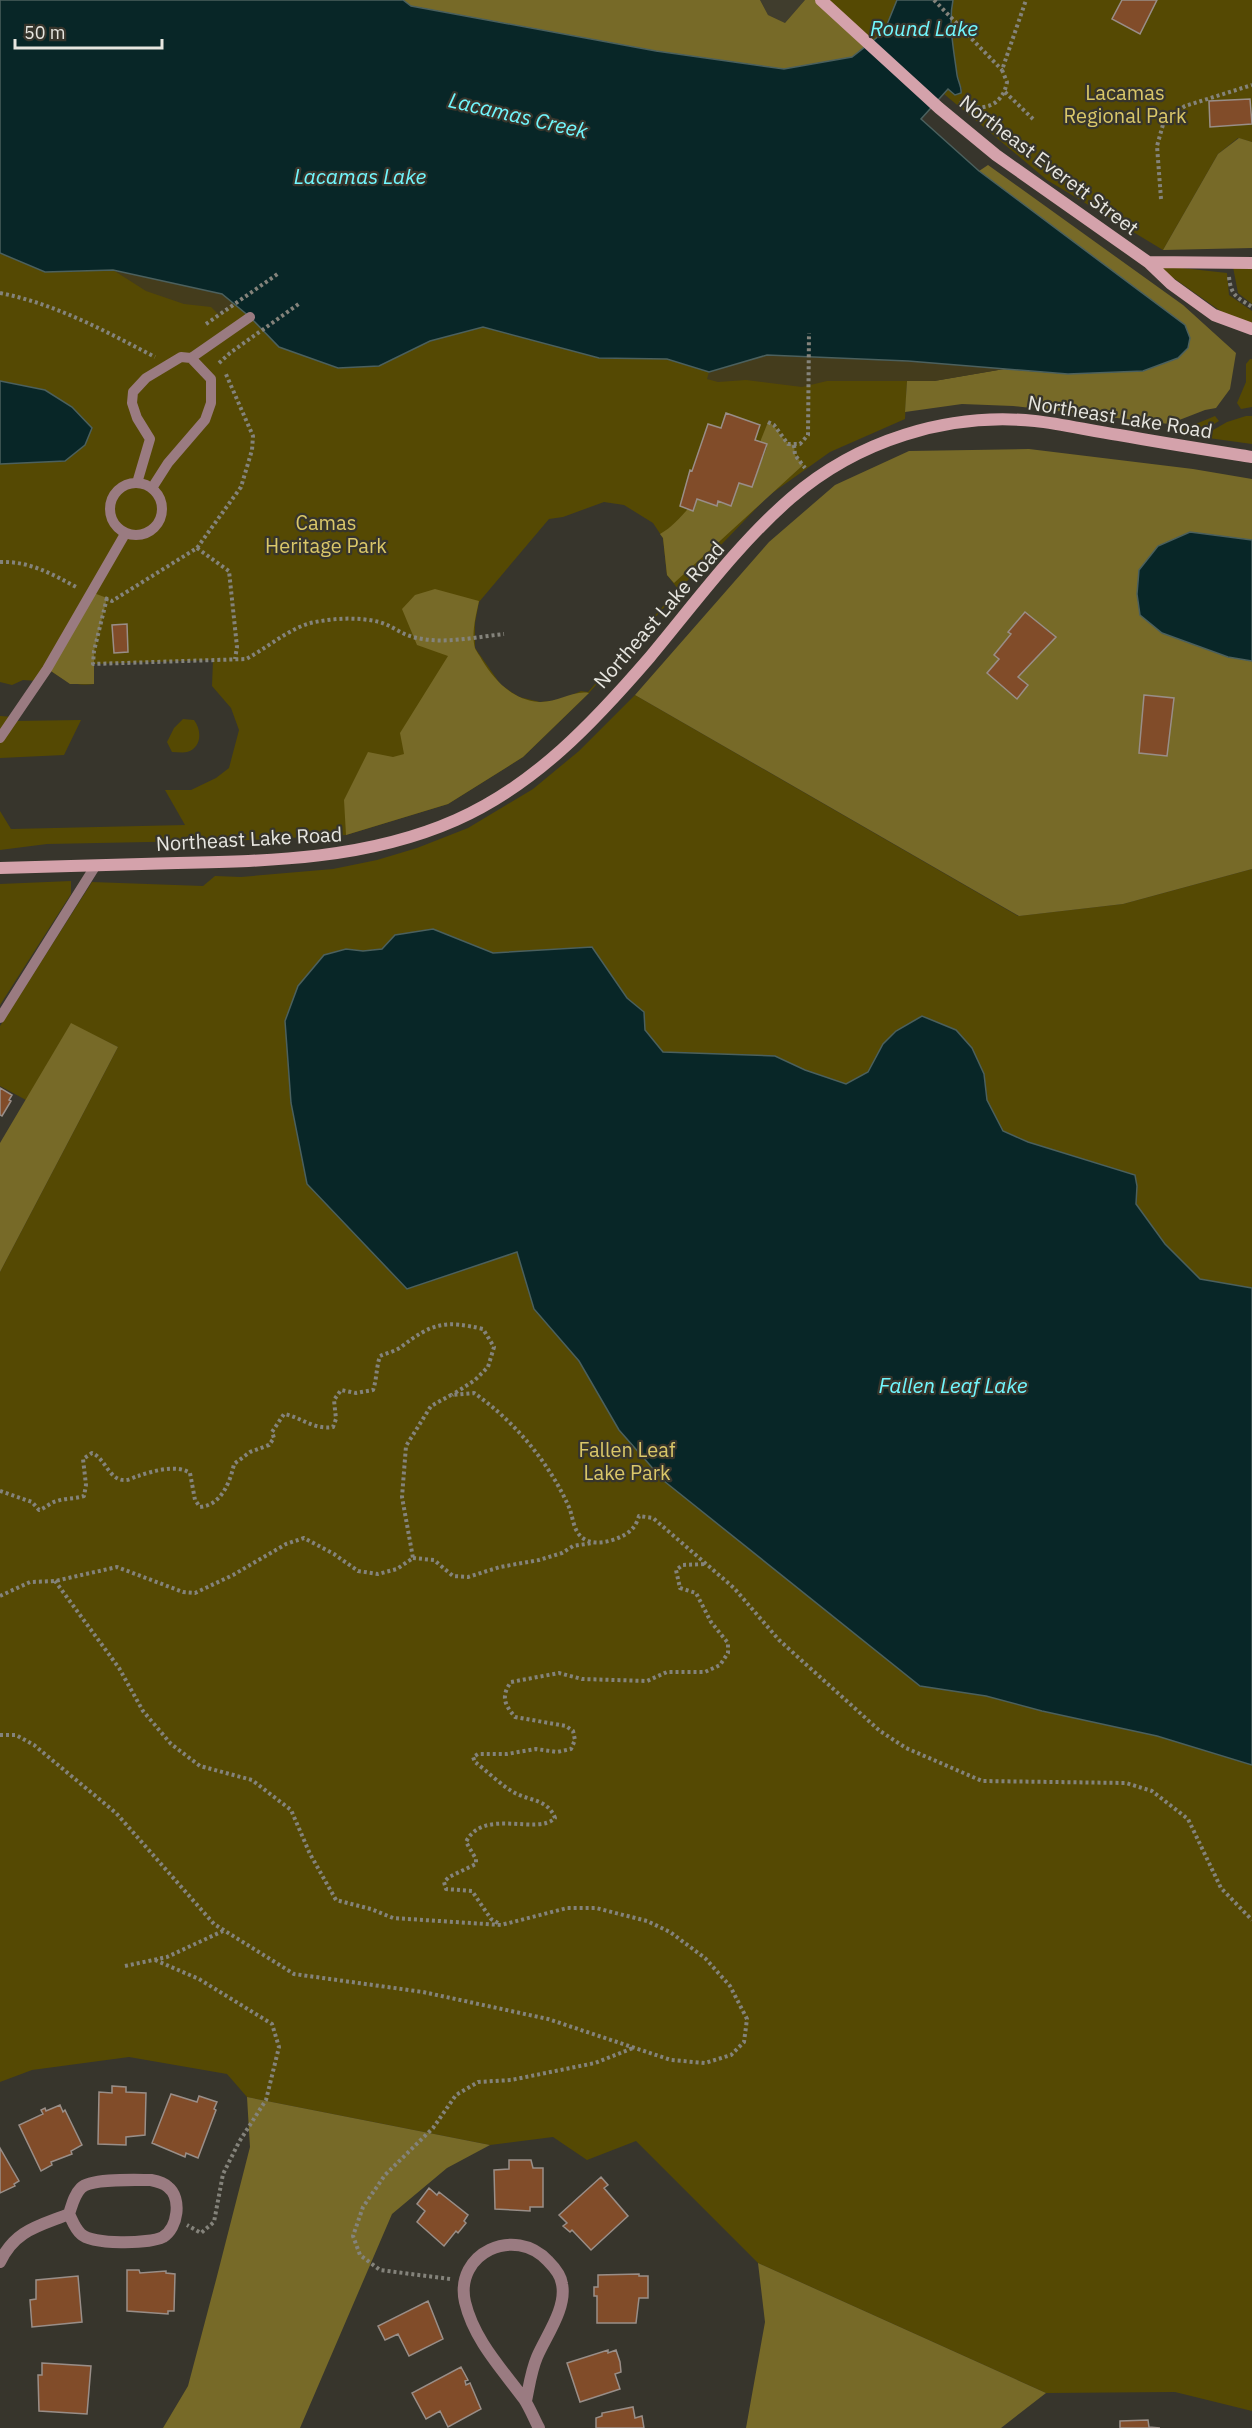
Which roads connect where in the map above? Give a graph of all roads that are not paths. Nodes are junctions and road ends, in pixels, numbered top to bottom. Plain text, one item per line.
1 (821, 0) edge
2 (1148, 262) junction
3 (1252, 263) edge
4 (250, 317) dead end
5 (1252, 329) edge
6 (191, 358) junction
7 (1252, 457) edge
8 (137, 483) junction
9 (152, 488) junction
10 (125, 534) junction
11 (0, 738) edge
12 (96, 865) junction
13 (0, 868) edge
14 (0, 1018) edge
15 (69, 2214) junction
16 (0, 2262) edge
17 (526, 2401) junction
18 (539, 2428) edge

1 - 2 main road, Northeast Everett Street
2 - 3 main road, Northeast Everett Street
2 - 5 main road, Northeast Everett Street
4 - 6 lane
6 - 8 lane
6 - 9 lane
7 - 12 main road, Northeast Lake Road
8 - 9 lane
8 - 10 lane
9 - 10 lane
10 - 11 lane
12 - 13 main road, Northeast Lake Road
12 - 14 lane
15 - 15 street
15 - 16 street
17 - 17 street
17 - 18 street

